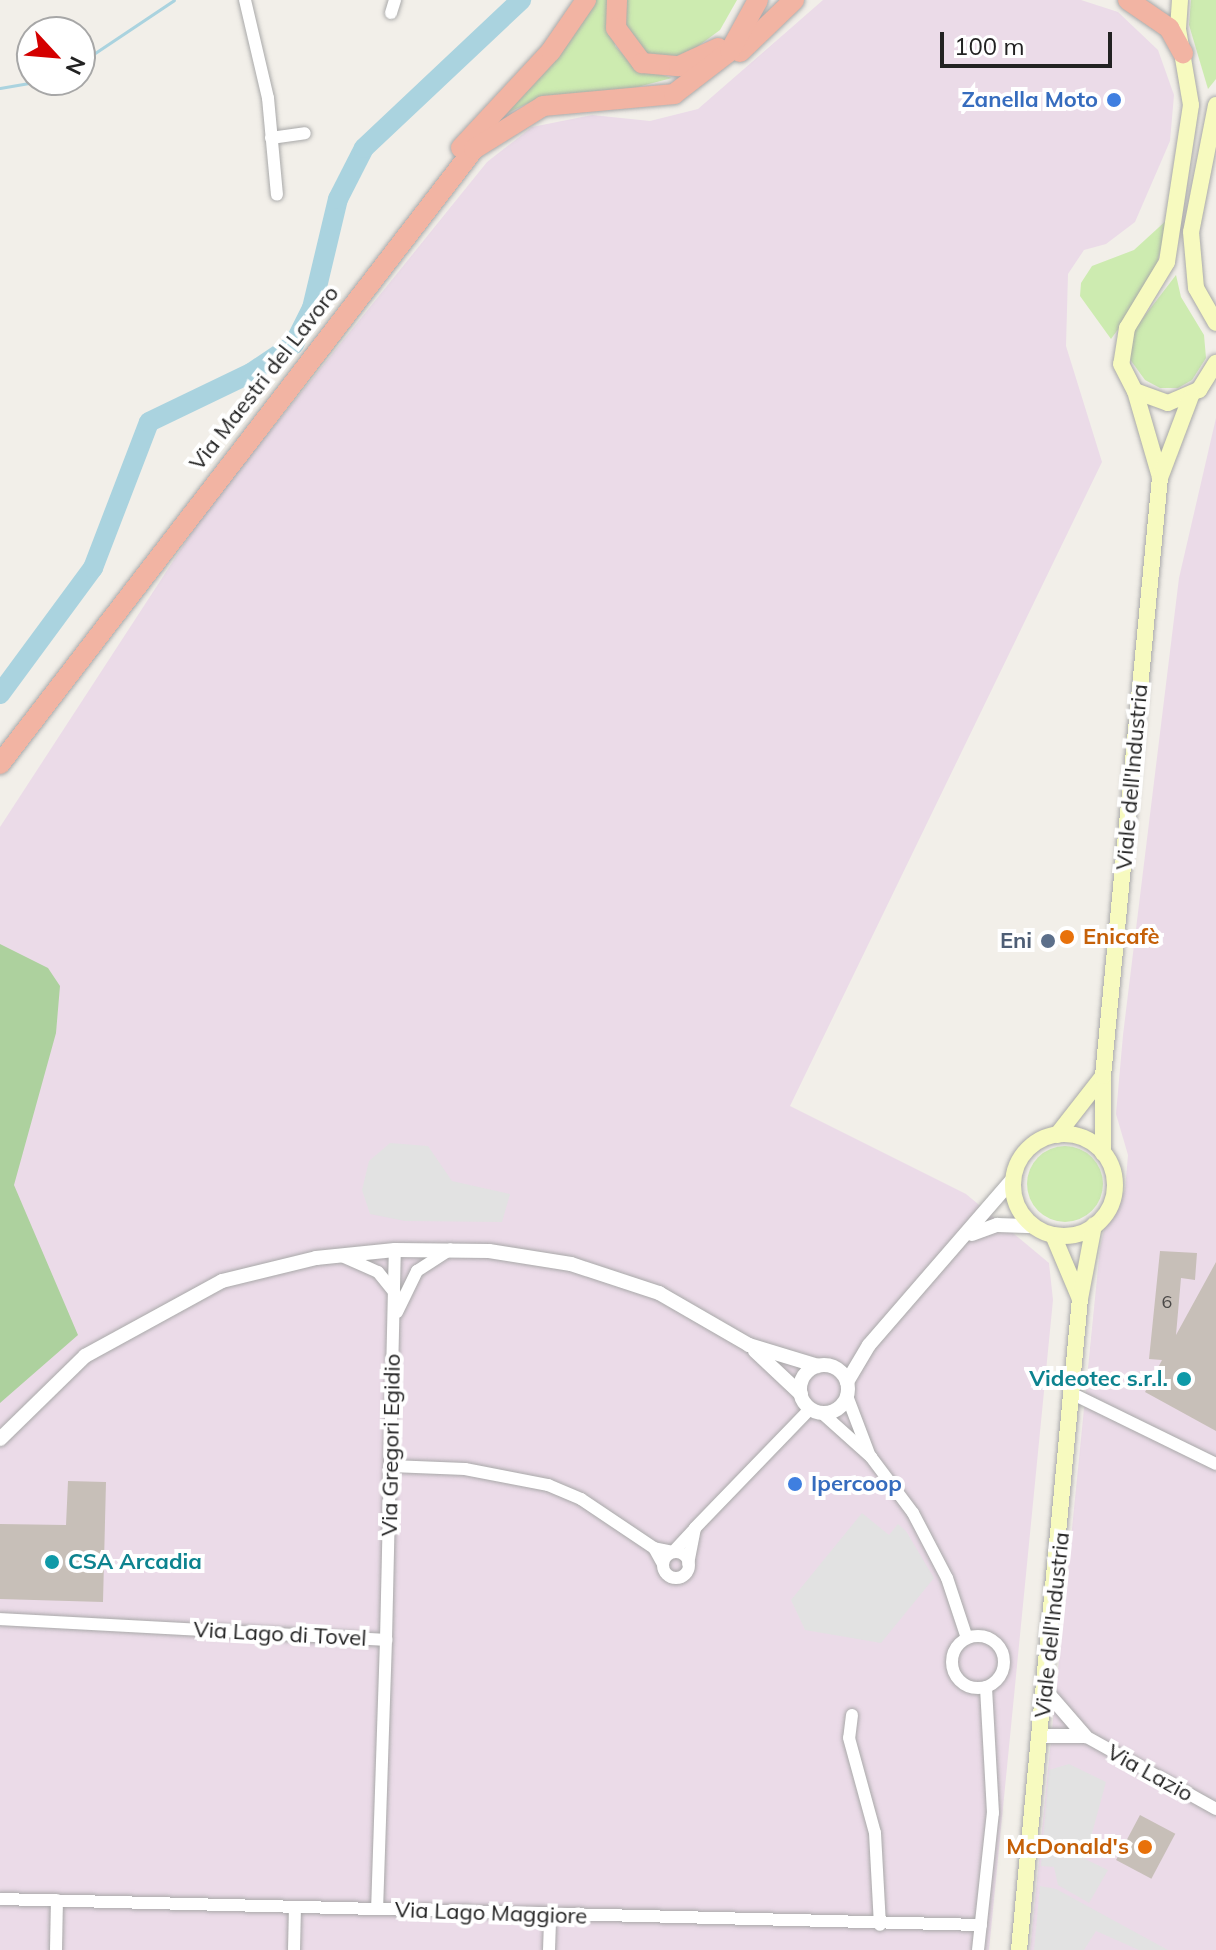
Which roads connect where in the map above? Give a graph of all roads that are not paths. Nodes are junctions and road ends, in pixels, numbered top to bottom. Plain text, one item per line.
1 (245, 0) edge
2 (395, 0) edge
3 (586, 0) edge
4 (617, 0) edge
5 (746, 0) edge
6 (758, 0) edge
7 (794, 0) edge
8 (1128, 0) edge
9 (1180, 0) edge
10 (391, 13) dead end
11 (718, 48) junction
12 (1183, 53) junction
13 (674, 94) junction
14 (618, 99) junction
15 (1216, 105) edge
16 (305, 133) dead end
17 (271, 138) junction
18 (277, 195) dead end
19 (378, 270) junction
20 (1216, 323) edge
21 (1216, 363) edge
22 (1204, 388) edge
23 (1135, 391) junction
24 (1160, 478) junction
25 (0, 764) edge
26 (1103, 1076) junction
27 (1057, 1135) junction
28 (1103, 1153) junction
29 (1013, 1179) junction
30 (1094, 1225) junction
31 (1034, 1226) junction
32 (972, 1234) junction
33 (1053, 1235) junction
34 (452, 1248) junction
35 (395, 1250) junction
36 (342, 1256) junction
37 (394, 1292) junction
38 (1080, 1299) junction
39 (394, 1322) junction
40 (749, 1345) junction
41 (869, 1345) junction
42 (825, 1366) junction
43 (847, 1389) junction
44 (801, 1394) junction
45 (1075, 1395) junction
46 (816, 1411) junction
47 (0, 1439) edge
48 (871, 1457) junction
49 (1216, 1464) edge
50 (391, 1466) junction
51 (695, 1528) junction
52 (654, 1548) junction
53 (673, 1552) junction
54 (688, 1563) junction
55 (663, 1564) junction
56 (0, 1619) edge
57 (967, 1638) junction
58 (386, 1640) junction
59 (986, 1687) junction
60 (1046, 1691) junction
61 (852, 1715) dead end
62 (1040, 1736) junction
63 (1085, 1736) junction
64 (1216, 1809) edge
65 (0, 1899) edge
66 (57, 1900) junction
67 (295, 1907) junction
68 (377, 1909) junction
69 (550, 1915) junction
70 (880, 1925) junction
71 (981, 1925) junction
72 (56, 1950) edge
73 (294, 1950) edge
74 (549, 1950) edge
75 (978, 1950) edge
76 (1019, 1950) edge

1 - 17 street
2 - 10 street
3 - 19 highway
4 - 11 highway
5 - 11 highway
6 - 13 highway
7 - 13 highway
8 - 12 highway
9 - 12 main road, Viale dell'Industria
11 - 14 highway
12 - 23 main road, Viale dell'Industria
13 - 14 highway
14 - 19 highway, Via Maestri del Lavoro
15 - 20 main road
16 - 17 street
17 - 18 street
19 - 25 highway, Via Maestri del Lavoro
21 - 22 main road, Viale dell'Industria
22 - 23 main road
22 - 24 main road, Viale dell'Industria
23 - 24 main road, Viale dell'Industria
24 - 26 main road, Viale dell'Industria
26 - 27 main road
26 - 28 main road, Viale dell'Industria
27 - 28 main road
27 - 29 main road
28 - 30 main road, Viale dell'Industria
29 - 31 main road
29 - 32 street
30 - 33 main road
30 - 38 main road, Viale dell'Industria
31 - 32 street
31 - 33 main road
32 - 41 street
33 - 38 main road, Viale dell'Industria
34 - 35 street
34 - 39 street
34 - 40 street
35 - 36 street
35 - 37 street, Via Gregori Egidio
36 - 37 street
36 - 47 street
37 - 39 street, Via Gregori Egidio
38 - 45 main road, Viale dell'Industria
39 - 50 street, Via Gregori Egidio
40 - 42 street
40 - 44 street
41 - 42 street
41 - 43 street
42 - 43 street
42 - 44 street
43 - 46 street
43 - 48 street
44 - 46 street
45 - 49 street
45 - 60 main road, Viale dell'Industria
46 - 48 street
46 - 51 street
48 - 57 street
50 - 52 street
50 - 58 street, Via Gregori Egidio
51 - 53 street
51 - 54 street
52 - 53 street
52 - 55 street
53 - 54 street
53 - 55 street
54 - 55 street
56 - 58 street, Via Lago di Tovel
57 - 59 street
57 - 59 street
58 - 68 street, Via Lago di Tovel
59 - 71 street
60 - 62 main road, Viale dell'Industria
60 - 63 street
61 - 70 street
62 - 63 street
62 - 76 main road, Viale dell'Industria
63 - 64 street, Via Lazio
65 - 66 street, Via Lago Maggiore
66 - 67 street, Via Lago Maggiore
66 - 72 street
67 - 68 street, Via Lago Maggiore
67 - 73 street
68 - 69 street, Via Lago Maggiore
69 - 70 street, Via Lago Maggiore
69 - 74 street
70 - 71 street, Via Lago Maggiore
71 - 75 street

